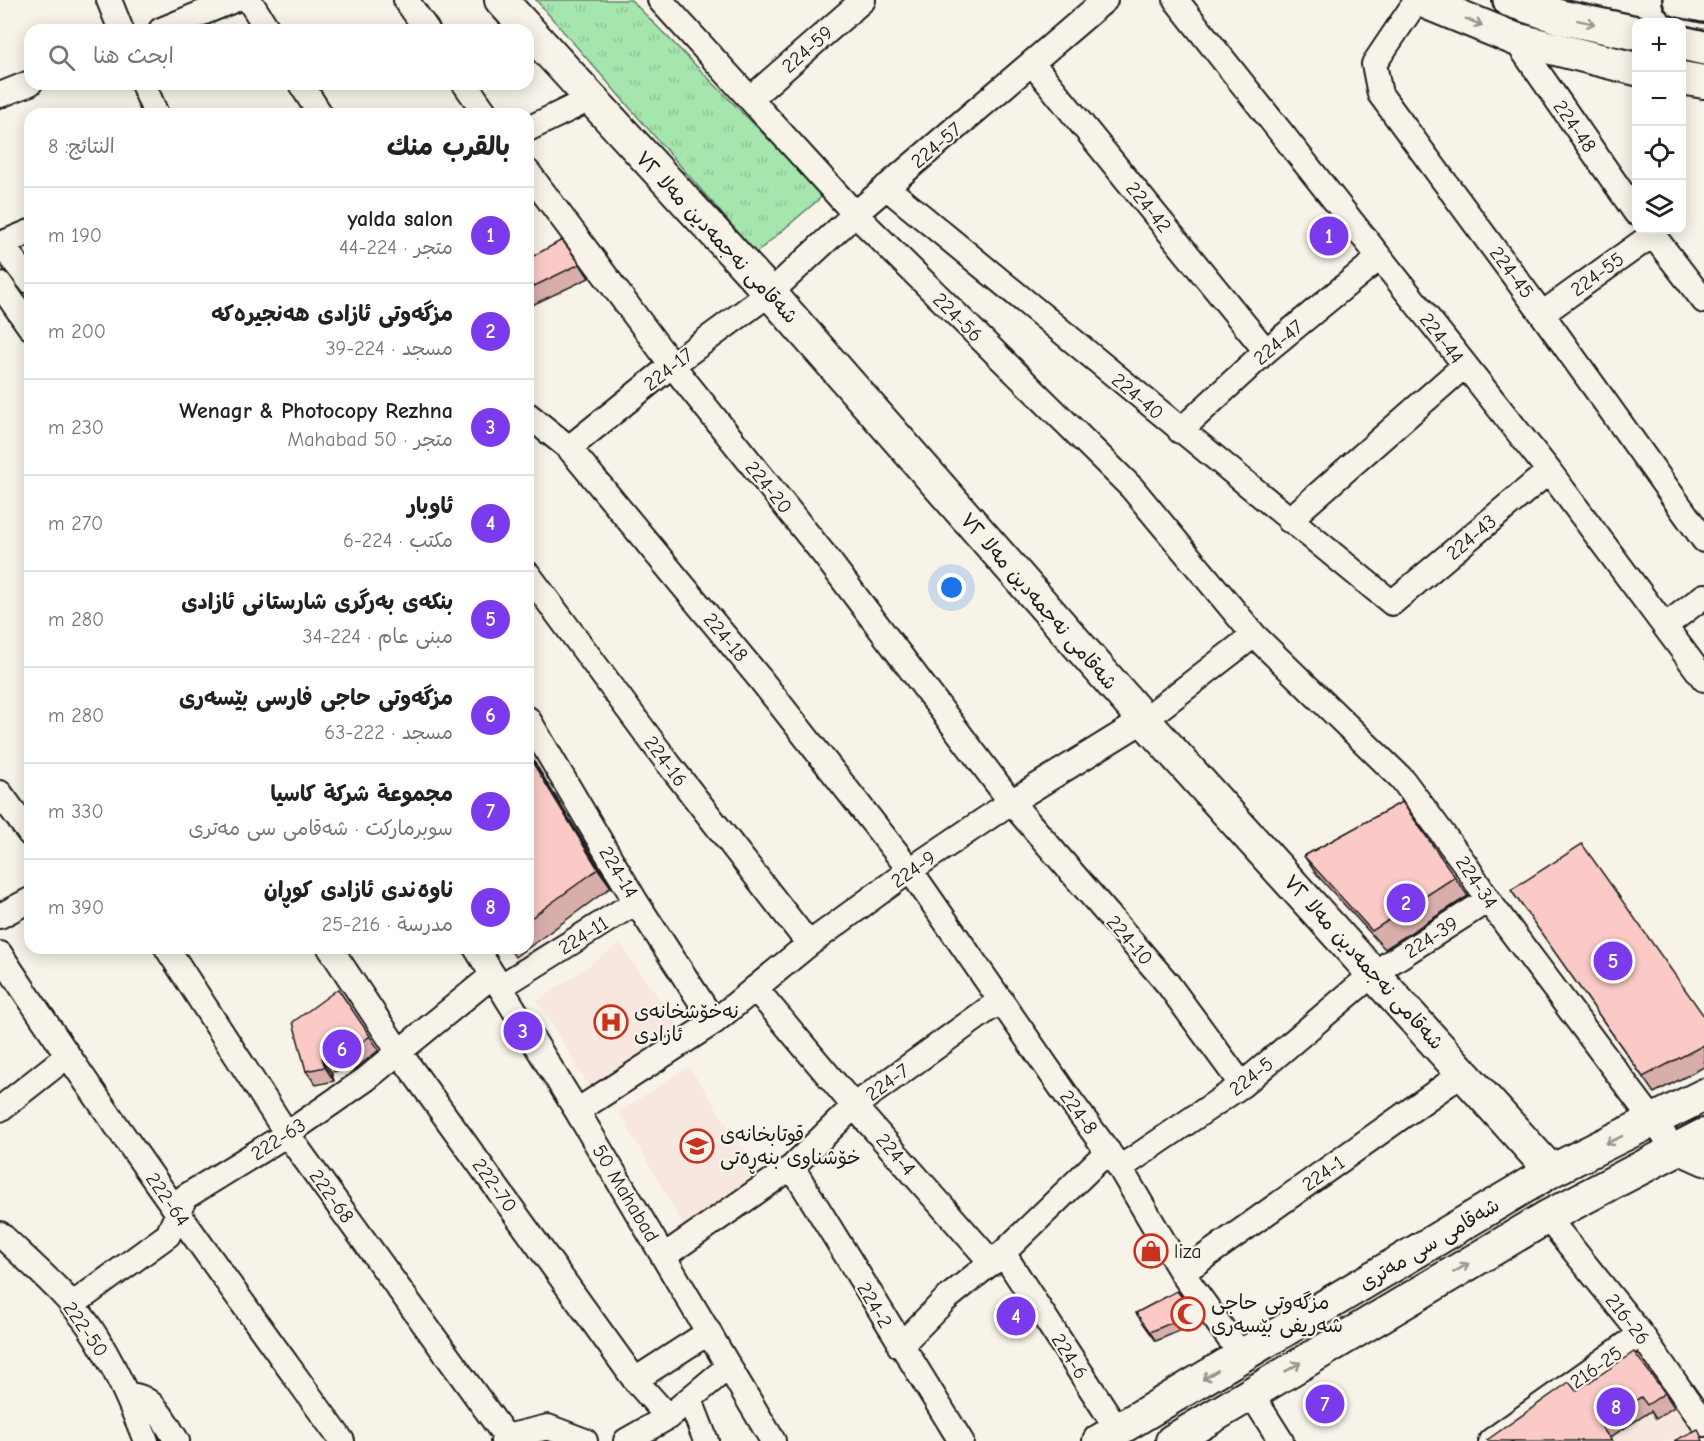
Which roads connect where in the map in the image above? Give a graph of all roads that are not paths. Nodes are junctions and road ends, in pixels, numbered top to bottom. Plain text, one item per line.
1 (109, 0) edge
2 (234, 0) edge
3 (249, 0) edge
4 (406, 0) edge
5 (501, 0) edge
6 (661, 0) edge
7 (863, 0) edge
8 (1105, 0) edge
9 (1176, 0) edge
10 (1419, 0) edge
11 (1510, 0) edge
12 (1680, 0) edge
13 (1704, 5) edge
14 (119, 24) edge
15 (175, 24) edge
16 (264, 24) edge
17 (424, 24) edge
18 (523, 24) edge
19 (1632, 32) edge
20 (534, 37) edge
21 (1515, 39) junction
22 (1686, 44) edge
23 (1704, 48) edge
24 (1032, 63) junction
25 (1632, 68) edge
26 (1686, 79) edge
27 (1704, 82) edge
28 (24, 85) edge
29 (146, 90) edge
30 (305, 90) edge
31 (469, 90) edge
32 (0, 95) edge
33 (751, 98) junction
34 (590, 99) junction
35 (153, 108) edge
36 (316, 108) edge
37 (482, 108) edge
38 (534, 126) edge
39 (534, 180) edge
40 (886, 187) junction
41 (1632, 207) edge
42 (855, 214) junction
43 (24, 234) edge
44 (1647, 234) edge
45 (1652, 234) edge
46 (0, 243) edge
47 (1379, 258) junction
48 (24, 273) edge
49 (0, 284) edge
50 (770, 293) junction
51 (1704, 301) edge
52 (8, 312) edge
53 (1542, 314) junction
54 (24, 323) edge
55 (1266, 351) junction
56 (672, 365) junction
57 (1464, 366) junction
58 (534, 421) edge
59 (1180, 431) junction
60 (569, 448) junction
61 (1550, 471) junction
62 (1289, 520) junction
63 (1704, 540) edge
64 (534, 582) edge
65 (1704, 596) edge
66 (1392, 603) joint
67 (1665, 626) junction
68 (1254, 635) junction
69 (1704, 679) edge
70 (1144, 720) junction
71 (534, 730) edge
72 (0, 793) edge
73 (1011, 802) junction
74 (24, 826) edge
75 (910, 870) junction
76 (1488, 900) junction
77 (636, 902) junction
78 (24, 903) edge
79 (0, 916) edge
80 (809, 944) junction
81 (0, 954) edge
82 (171, 954) edge
83 (334, 954) edge
84 (480, 954) edge
85 (1374, 973) junction
86 (496, 981) junction
87 (755, 988) junction
88 (1001, 1000) junction
89 (714, 1022) junction
90 (399, 1052) junction
91 (68, 1056) junction
92 (1463, 1073) junction
93 (1242, 1085) junction
94 (1703, 1098) edge
95 (854, 1106) junction
96 (0, 1109) edge
97 (577, 1111) junction
98 (1653, 1121) junction
99 (287, 1134) junction
100 (1704, 1135) edge
101 (1675, 1150) junction
102 (1114, 1159) junction
103 (1704, 1163) edge
104 (792, 1167) junction
105 (1551, 1170) junction
106 (178, 1214) junction
107 (1547, 1217) junction
108 (0, 1234) edge
109 (664, 1256) junction
110 (997, 1258) junction
111 (1182, 1273) junction
112 (72, 1305) junction
113 (709, 1332) junction
114 (1641, 1334) junction
115 (900, 1346) junction
116 (1242, 1356) junction
117 (729, 1366) junction
118 (634, 1380) junction
119 (1250, 1392) junction
120 (128, 1395) junction
121 (690, 1400) junction
122 (668, 1417) junction
123 (1704, 1424) edge
124 (1108, 1435) edge
125 (505, 1439) edge
126 (146, 1441) edge
127 (177, 1441) edge
128 (342, 1441) edge
129 (585, 1441) edge
130 (626, 1441) edge
131 (706, 1441) edge
132 (773, 1441) edge
133 (961, 1441) edge
134 (1172, 1441) edge
135 (1281, 1441) edge
136 (1491, 1441) edge

1 - 14 street
2 - 15 street
3 - 16 street
4 - 17 street
5 - 18 main road, شەقامی نەجمەدین مەلا ٧٢
6 - 33 street, 224-56
7 - 33 street, 224-59
8 - 24 street, 224-57
9 - 47 street, 224-44
10 -> 21 main road
10 - 53 street, 224-45
11 -> 19 highway
12 - 13 highway
20 - 34 main road, شەقامی نەجمەدین مەلا ٧٢
21 - 25 main road
21 - 41 street, 224-48
22 - 23 highway
24 - 40 street, 224-57
24 - 55 street, 224-42
26 - 27 main road
28 - 32 street
29 - 35 street
30 - 36 street
31 - 37 street
33 - 42 street, 224-56
34 - 38 street
34 - 50 main road, شەقامی نەجمەدین مەلا ٧٢
39 - 56 street, 224-20
40 - 42 street, 224-57
40 - 59 street, 224-40
42 - 50 street, 224-57
42 - 68 street, 224-56
43 - 46 street
44 - 53 street, 224-55
45 - 51 street
46 - 48 street
47 - 55 street, 224-47
47 - 57 street, 224-44
49 - 52 street
50 - 56 street, 224-17
50 - 70 main road, شەقامی نەجمەدین مەلا ٧٢
52 - 54 street
53 - 63 street, 224-45
55 - 59 street, 224-47
56 - 60 street, 224-17
56 - 73 street, 224-20
57 - 61 street, 224-44
57 - 62 street
58 - 60 street, 224-18
59 - 62 street, 224-40
60 - 75 street, 224-18
61 - 66 street, 224-43
61 - 67 street, 224-44
62 - 66 street, 224-40
64 - 80 street, 224-16
65 - 67 street
67 - 69 street, 224-44
68 - 70 street, 224-9
68 - 76 street, 224-34
70 - 73 street, 224-9
70 - 85 main road, شەقامی نەجمەدین مەلا ٧٢
71 - 77 street, 224-14
72 - 74 street
73 - 75 street, 224-9
73 - 93 street, 224-10
75 - 80 street, 224-9
75 - 88 street, 224-8
76 - 85 street, 224-39
76 - 98 street, 224-34
77 - 86 street, 224-11
77 - 89 street, 224-14
78 - 79 street
80 - 87 street, 224-9
81 - 91 street, 222-64
82 - 99 street, 222-68
83 - 90 street, 222-70
84 - 86 street, 50 Mahabad
85 - 92 main road, شەقامی نەجمەدین مەلا ٧٢
85 - 93 street, 224-5
86 - 90 street, 222-63
86 - 97 street, 50 Mahabad
87 - 89 street, 224-9
87 - 95 street, 224-4
88 - 95 street, 224-7
88 - 102 street, 224-8
89 - 97 street, 224-9
90 - 99 street, 222-63
90 - 118 street, 222-70
91 - 96 street
91 - 106 street, 222-64
92 - 105 main road, شەقامی نەجمەدین مەلا ٧٢
92 - 111 street, 224-1
93 - 102 street, 224-5
94 - 98 main road, شەقامی سی مەتری
95 - 104 street, 224-7
95 - 110 street, 224-4
97 - 109 street, 50 Mahabad
98 - 101 street, 224-34
98 -> 105 main road, شەقامی سی مەتری
99 - 106 street, 222-63
99 - 125 street, 222-68
100 - 101 main road, شەقامی سی مەتری
101 - 103 street
101 - 107 main road, شەقامی سی مەتری
102 - 110 street, 224-5
102 - 111 street, 224-8
104 - 109 street, 224-7
104 - 115 street, 224-2
105 - 116 main road, شەقامی سی مەتری
106 - 112 street, 222-63
106 - 128 street, 222-64
107 - 114 street, 216-26
119 -> 107 main road, شەقامی سی مەتری
108 - 112 street, 222-50
109 - 113 street, 50 Mahabad
110 - 115 street, 224-5
110 - 124 street, 224-6
111 - 116 street, 224-8
112 - 120 street, 222-50
113 - 117 street, 50 Mahabad
113 - 118 street
114 - 123 street, 216-26
114 - 136 street, 216-25
115 - 133 street, 224-2
116 -> 124 main road, شەقامی سی مەتری
117 - 121 street
117 - 132 street, 50 Mahabad
118 - 122 street, 222-70
119 - 134 main road, شەقامی سی مەتری
119 - 135 street
120 - 126 street, 222-50
120 - 127 street
121 - 122 street
121 - 131 street
122 - 130 street
125 - 129 street

